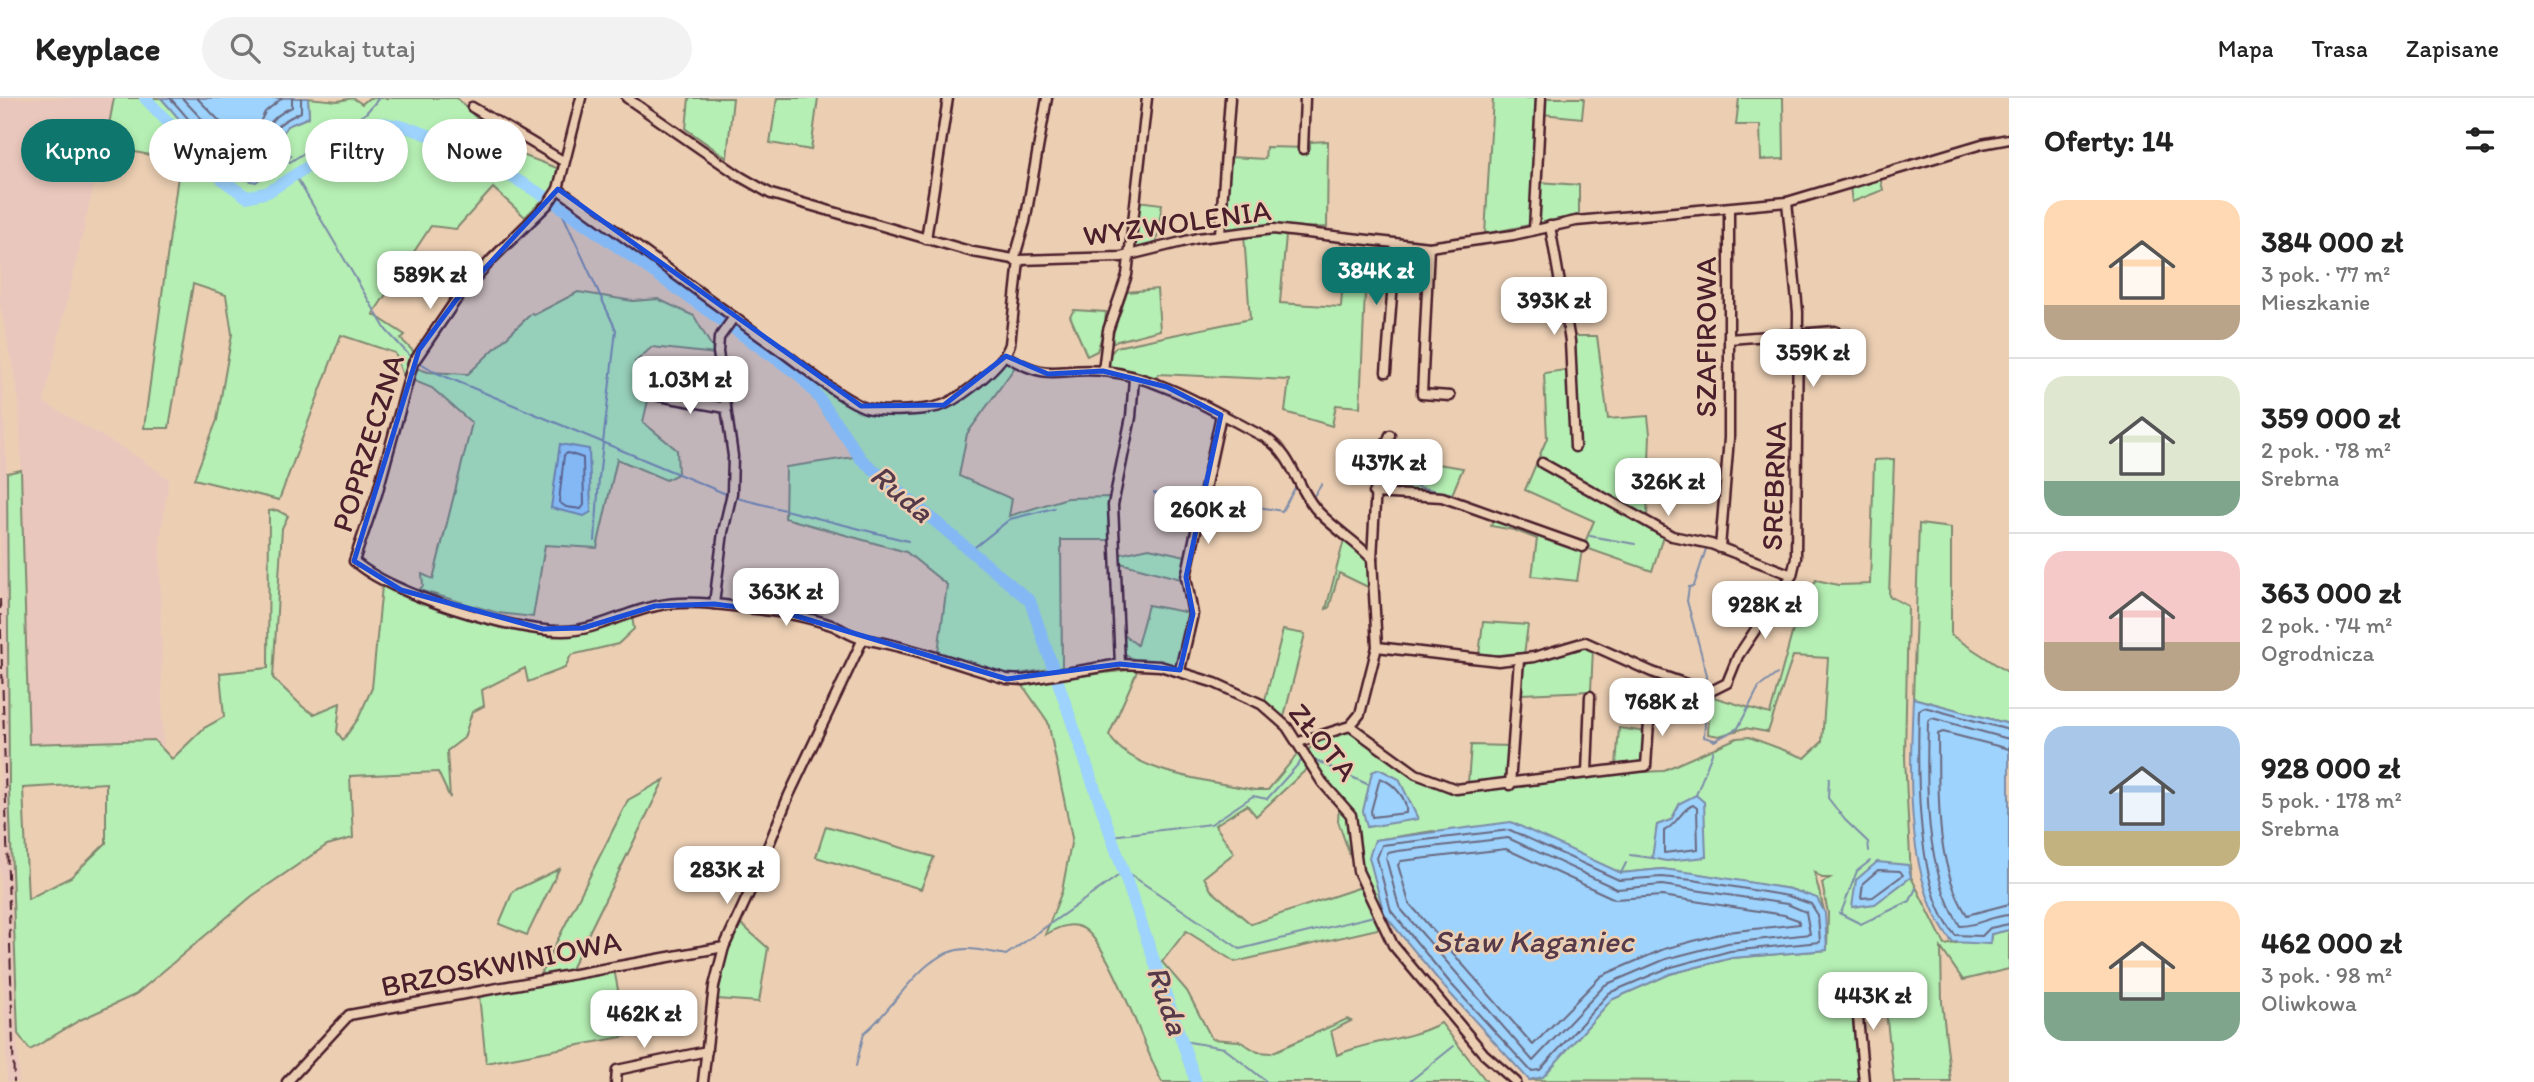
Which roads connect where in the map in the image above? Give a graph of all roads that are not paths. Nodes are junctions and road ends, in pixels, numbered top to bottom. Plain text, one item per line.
1 (581, 98) edge
2 (627, 98) edge
3 (948, 98) edge
4 (1047, 98) edge
5 (1147, 98) edge
6 (1230, 98) edge
7 (1305, 98) edge
8 (1541, 98) edge
9 (472, 107) dead end
10 (2009, 139) edge
11 (1303, 149) dead end
12 (563, 161) junction
13 (558, 189) junction
14 (1787, 202) junction
15 (1729, 209) junction
16 (1550, 226) junction
17 (1534, 230) junction
18 (1220, 234) junction
19 (926, 239) junction
20 (1396, 244) junction
21 (1429, 247) junction
22 (1127, 256) junction
23 (1016, 260) junction
24 (734, 317) junction
25 (1835, 331) dead end
26 (1799, 333) junction
27 (1729, 339) junction
28 (1006, 356) junction
29 (1103, 371) junction
30 (1386, 372) dead end
31 (1134, 378) junction
32 (659, 396) dead end
33 (1450, 396) dead end
34 (726, 408) junction
35 (1221, 415) junction
36 (1390, 435) dead end
37 (1575, 447) dead end
38 (1542, 463) dead end
39 (1374, 493) junction
40 (1584, 547) dead end
41 (1720, 548) junction
42 (1372, 559) junction
43 (354, 561) joint
44 (1791, 575) junction
45 (714, 604) junction
46 (863, 639) junction
47 (1377, 647) junction
48 (1519, 659) junction
49 (1121, 664) junction
50 (1180, 670) junction
51 (1590, 696) dead end
52 (1650, 708) dead end
53 (1350, 726) junction
54 (1299, 742) junction
55 (1587, 774) junction
56 (1510, 785) junction
57 (724, 947) junction
58 (1855, 985) dead end
59 (706, 1051) junction
60 (287, 1082) edge
61 (616, 1082) edge
62 (703, 1082) edge
63 (1516, 1082) edge
64 (1864, 1082) edge

1 - 12 street, POPRZECZNA
2 - 19 street, WYZWOLENIA
3 - 19 street
4 - 23 street
5 - 22 street
6 - 18 street
7 - 11 street
8 - 17 street
9 - 12 street
10 - 14 street, WYZWOLENIA
12 - 13 street, POPRZECZNA
13 - 24 street
13 - 43 street, POPRZECZNA
14 - 15 street, WYZWOLENIA
14 - 26 street, SREBRNA
15 - 16 street, WYZWOLENIA
15 - 27 street, SZAFIROWA
16 - 17 street, WYZWOLENIA
16 - 37 street
17 - 21 street, WYZWOLENIA
18 - 20 street, WYZWOLENIA
18 - 22 street, WYZWOLENIA
19 - 23 street, WYZWOLENIA
20 - 21 street, WYZWOLENIA
20 - 30 street
21 - 33 street
22 - 23 street, WYZWOLENIA
22 - 29 street
23 - 28 street
24 - 28 street
24 - 34 street
25 - 26 street
26 - 27 street
26 - 44 street, SREBRNA
27 - 41 street, SZAFIROWA
28 - 29 street
29 - 31 street
31 - 35 street
31 - 49 street
32 - 34 street
34 - 45 street
35 - 42 street
35 - 50 street
36 - 39 street
38 - 41 street
39 - 40 street
39 - 42 street
41 - 44 street
42 - 47 street
43 - 45 street, ZŁOTA
44 - 48 street, SREBRNA
45 - 46 street, ZŁOTA
46 - 49 street, ZŁOTA
46 - 57 street
47 - 48 street, SREBRNA
47 - 53 street
48 - 56 street
49 - 50 street, ZŁOTA
50 - 54 street, ZŁOTA
51 - 55 street
52 - 55 street
53 - 54 street
53 - 56 street
54 - 63 street, ZŁOTA
55 - 56 street
57 - 59 street
57 - 60 street, BRZOSKWINIOWA
58 - 64 street
59 - 61 street
59 - 62 street

